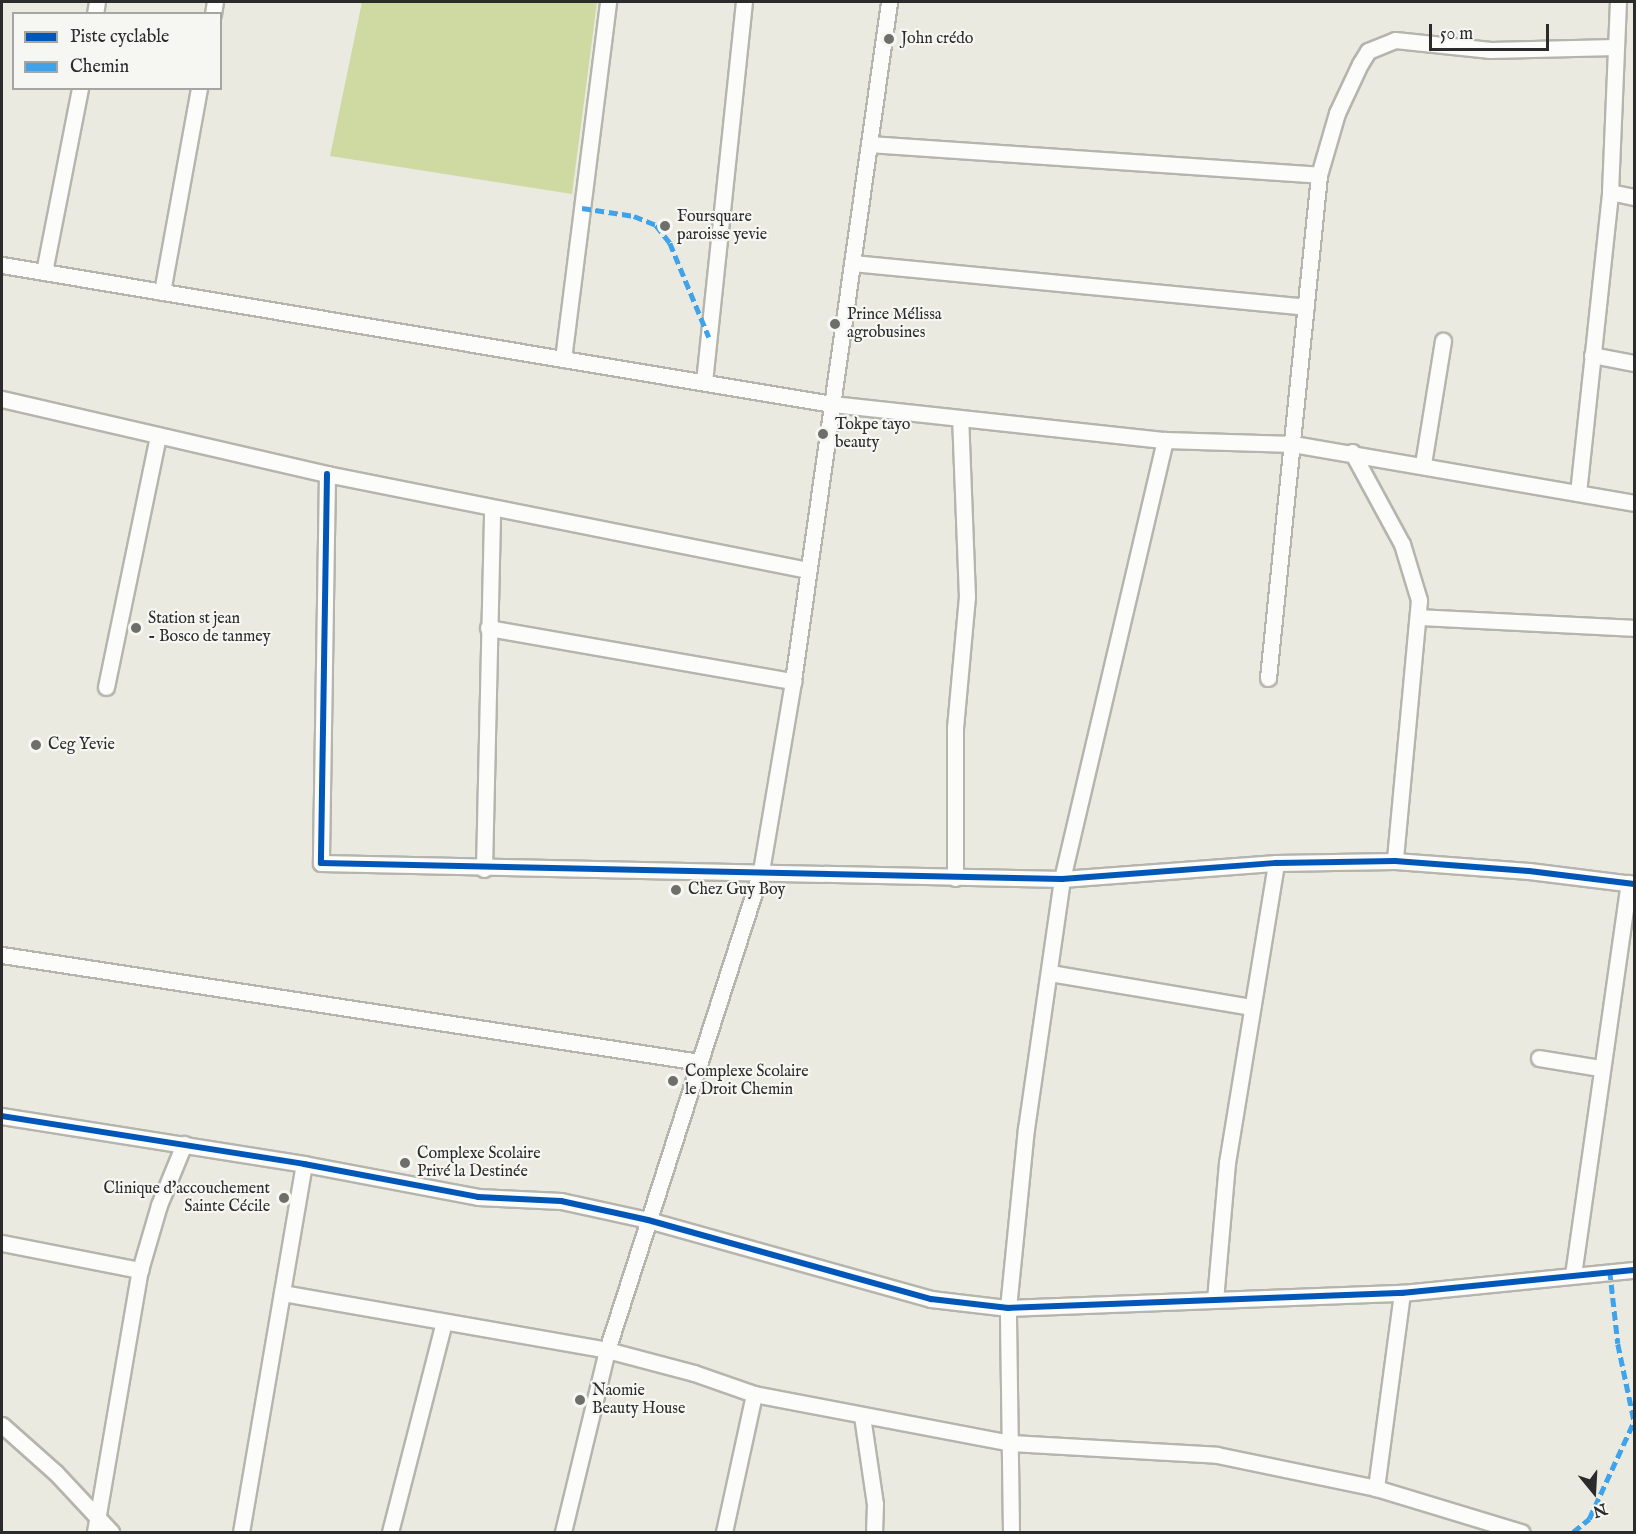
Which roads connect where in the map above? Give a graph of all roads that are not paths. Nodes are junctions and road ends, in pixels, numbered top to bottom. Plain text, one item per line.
1 (608, 2) edge
2 (744, 2) edge
3 (889, 2) edge
4 (1618, 2) edge
5 (1616, 47) junction
6 (80, 90) edge
7 (199, 90) edge
8 (869, 144) junction
9 (1319, 175) junction
10 (1610, 192) junction
11 (1635, 197) edge
12 (852, 263) junction
13 (2, 265) edge
14 (44, 272) junction
15 (162, 292) junction
16 (1306, 307) junction
17 (1443, 341) dead end
18 (1592, 354) junction
19 (563, 359) junction
20 (1635, 363) edge
21 (704, 382) junction
22 (2, 399) edge
23 (832, 404) junction
24 (960, 418) junction
25 (158, 435) junction
26 (1165, 440) junction
27 (1293, 444) junction
28 (1352, 452) junction
29 (1423, 464) junction
30 (327, 474) junction
31 (1578, 493) junction
32 (1635, 503) edge
33 (492, 509) junction
34 (809, 570) junction
35 (1418, 617) junction
36 (488, 628) junction
37 (1635, 628) edge
38 (1268, 678) dead end
39 (793, 681) junction
40 (106, 687) dead end
41 (1395, 861) junction
42 (1276, 863) junction
43 (484, 869) junction
44 (761, 871) junction
45 (954, 878) junction
46 (1062, 879) junction
47 (1632, 884) edge
48 (2, 955) edge
49 (1050, 973) junction
50 (1252, 1007) junction
51 (1539, 1058) dead end
52 (699, 1062) junction
53 (1600, 1068) junction
54 (2, 1116) edge
55 (184, 1144) junction
56 (304, 1164) junction
57 (648, 1220) junction
58 (2, 1243) edge
59 (140, 1270) junction
60 (1635, 1270) edge
61 (1573, 1275) junction
62 (282, 1293) junction
63 (1402, 1293) junction
64 (1215, 1300) junction
65 (1008, 1308) junction
66 (444, 1322) junction
67 (607, 1350) junction
68 (754, 1394) junction
69 (862, 1416) junction
70 (2, 1425) edge
71 (1011, 1443) junction
72 (1376, 1488) junction
73 (98, 1516) junction
74 (1514, 1531) edge
75 (95, 1533) edge
76 (111, 1533) edge
77 (241, 1533) edge
78 (390, 1533) edge
79 (563, 1533) edge
80 (724, 1533) edge
81 (874, 1533) edge
82 (1011, 1533) edge

1 - 19 street
2 - 21 street
3 - 8 street
4 - 5 street
5 - 9 street
5 - 10 street
6 - 14 street
7 - 15 street
8 - 9 street
8 - 12 street
9 - 16 street
10 - 11 street
10 - 18 street
12 - 16 street
12 - 23 street
13 - 14 street
14 - 15 street
15 - 19 street
16 - 27 street
17 - 29 street
18 - 20 street
18 - 31 street
19 - 21 street
21 - 23 street
22 - 25 street
23 - 24 street
23 - 34 street
24 - 26 street
24 - 45 street
25 - 30 street
25 - 40 street
26 - 27 street
26 - 46 street
27 - 28 street
27 - 38 street
28 - 29 street
28 - 35 street
29 - 31 street
30 - 33 street
30 - 43 street
31 - 32 street
33 - 34 street
33 - 36 street
34 - 39 street
35 - 37 street
35 - 41 street
36 - 39 street
36 - 43 street
39 - 44 street
41 - 42 street
41 - 47 street
42 - 46 street
42 - 50 street
43 - 44 street
44 - 45 street
44 - 52 street
45 - 46 street
46 - 49 street
47 - 53 street
48 - 52 street
49 - 50 street
49 - 65 street
50 - 64 street
51 - 53 street
52 - 57 street
53 - 61 street
54 - 55 street
55 - 56 street
55 - 59 street
56 - 57 street
56 - 62 street
57 - 65 street
57 - 67 street
58 - 59 street
59 - 73 street
60 - 61 street
61 - 63 street
62 - 66 street
62 - 77 street
63 - 64 street
63 - 72 street
64 - 65 street
65 - 71 street
66 - 67 street
66 - 78 street
67 - 68 street
67 - 79 street
68 - 69 street
68 - 80 street
69 - 71 street
69 - 81 street
70 - 73 street
71 - 72 street
71 - 82 street
72 - 74 street
73 - 75 street
73 - 76 street

